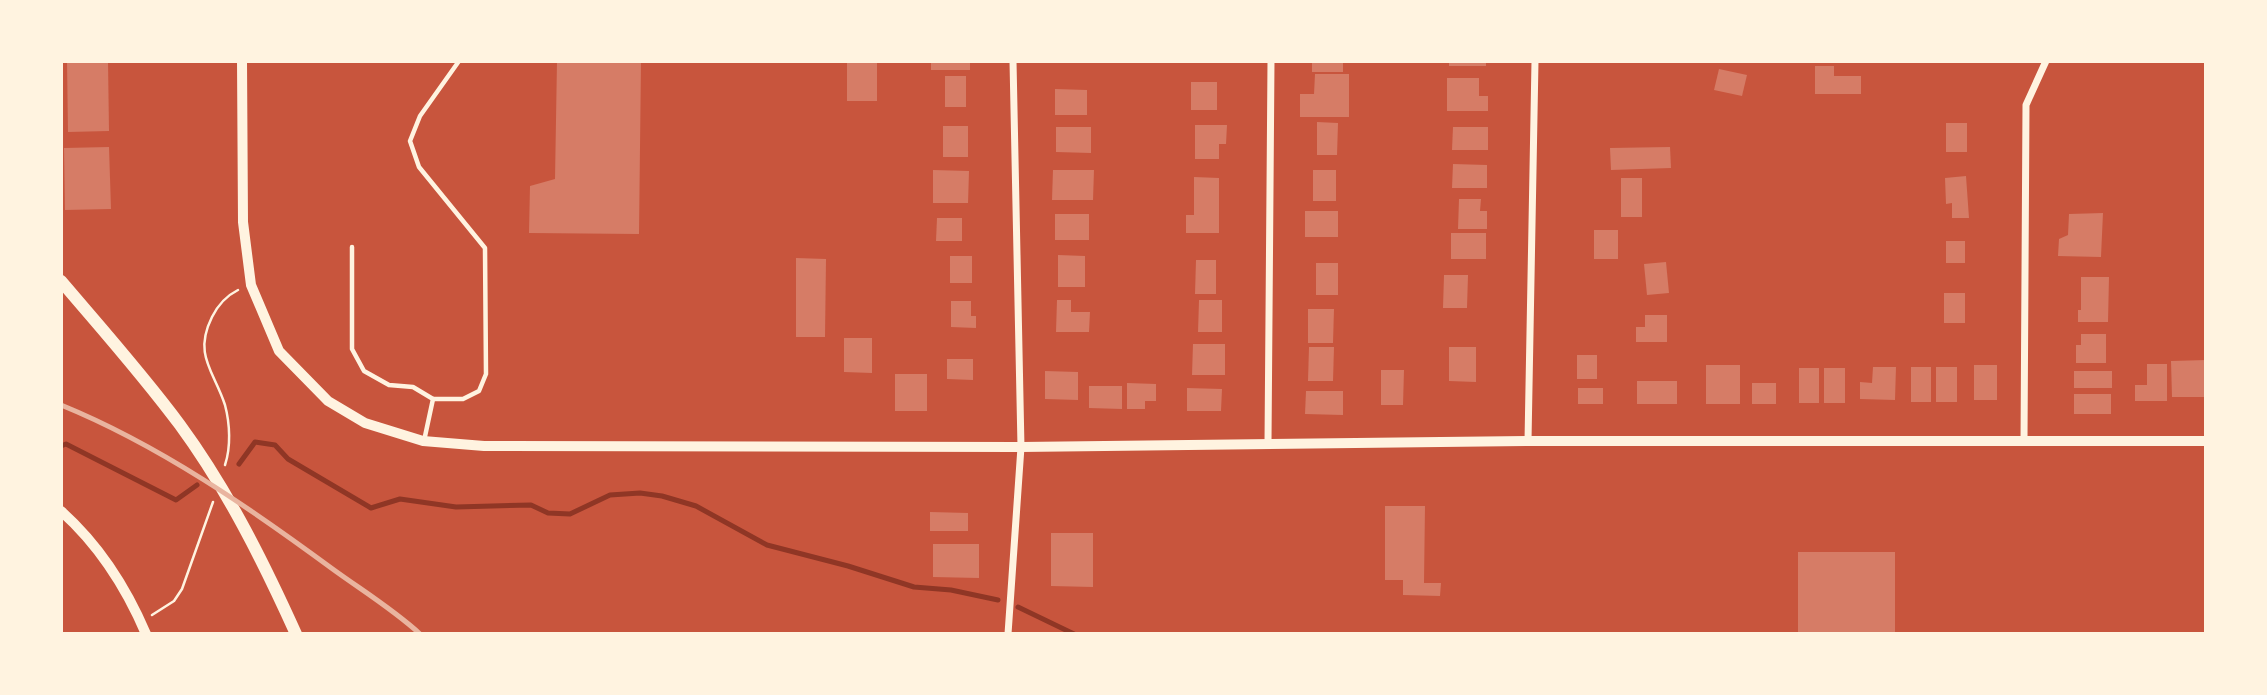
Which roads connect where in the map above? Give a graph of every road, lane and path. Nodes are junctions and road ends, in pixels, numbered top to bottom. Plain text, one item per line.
1 (242, 61) edge
2 (459, 61) edge
3 (1013, 61) edge
4 (1271, 61) edge
5 (1535, 61) edge
6 (2046, 61) edge
7 (352, 247) dead end
8 (61, 281) edge
9 (251, 285) junction
10 (433, 399) junction
11 (1528, 441) junction
12 (2024, 441) junction
13 (2206, 441) edge
14 (423, 442) junction
15 (1268, 443) junction
16 (1021, 447) junction
17 (224, 470) dead end
18 (215, 497) dead end
19 (61, 511) edge
20 (140, 620) junction
21 (146, 634) edge
22 (296, 634) edge
23 (1008, 634) edge

1 - 9 street
2 - 10 lane
3 - 16 street
4 - 15 street
5 - 11 street
6 - 12 street
7 - 10 lane
8 - 22 main road
9 - 14 street
9 - 17 path
10 - 14 lane
11 - 12 street
11 - 15 street
12 - 13 street
14 - 16 street
15 - 16 street
16 - 23 street
18 - 20 path
19 - 20 street
20 - 21 street

